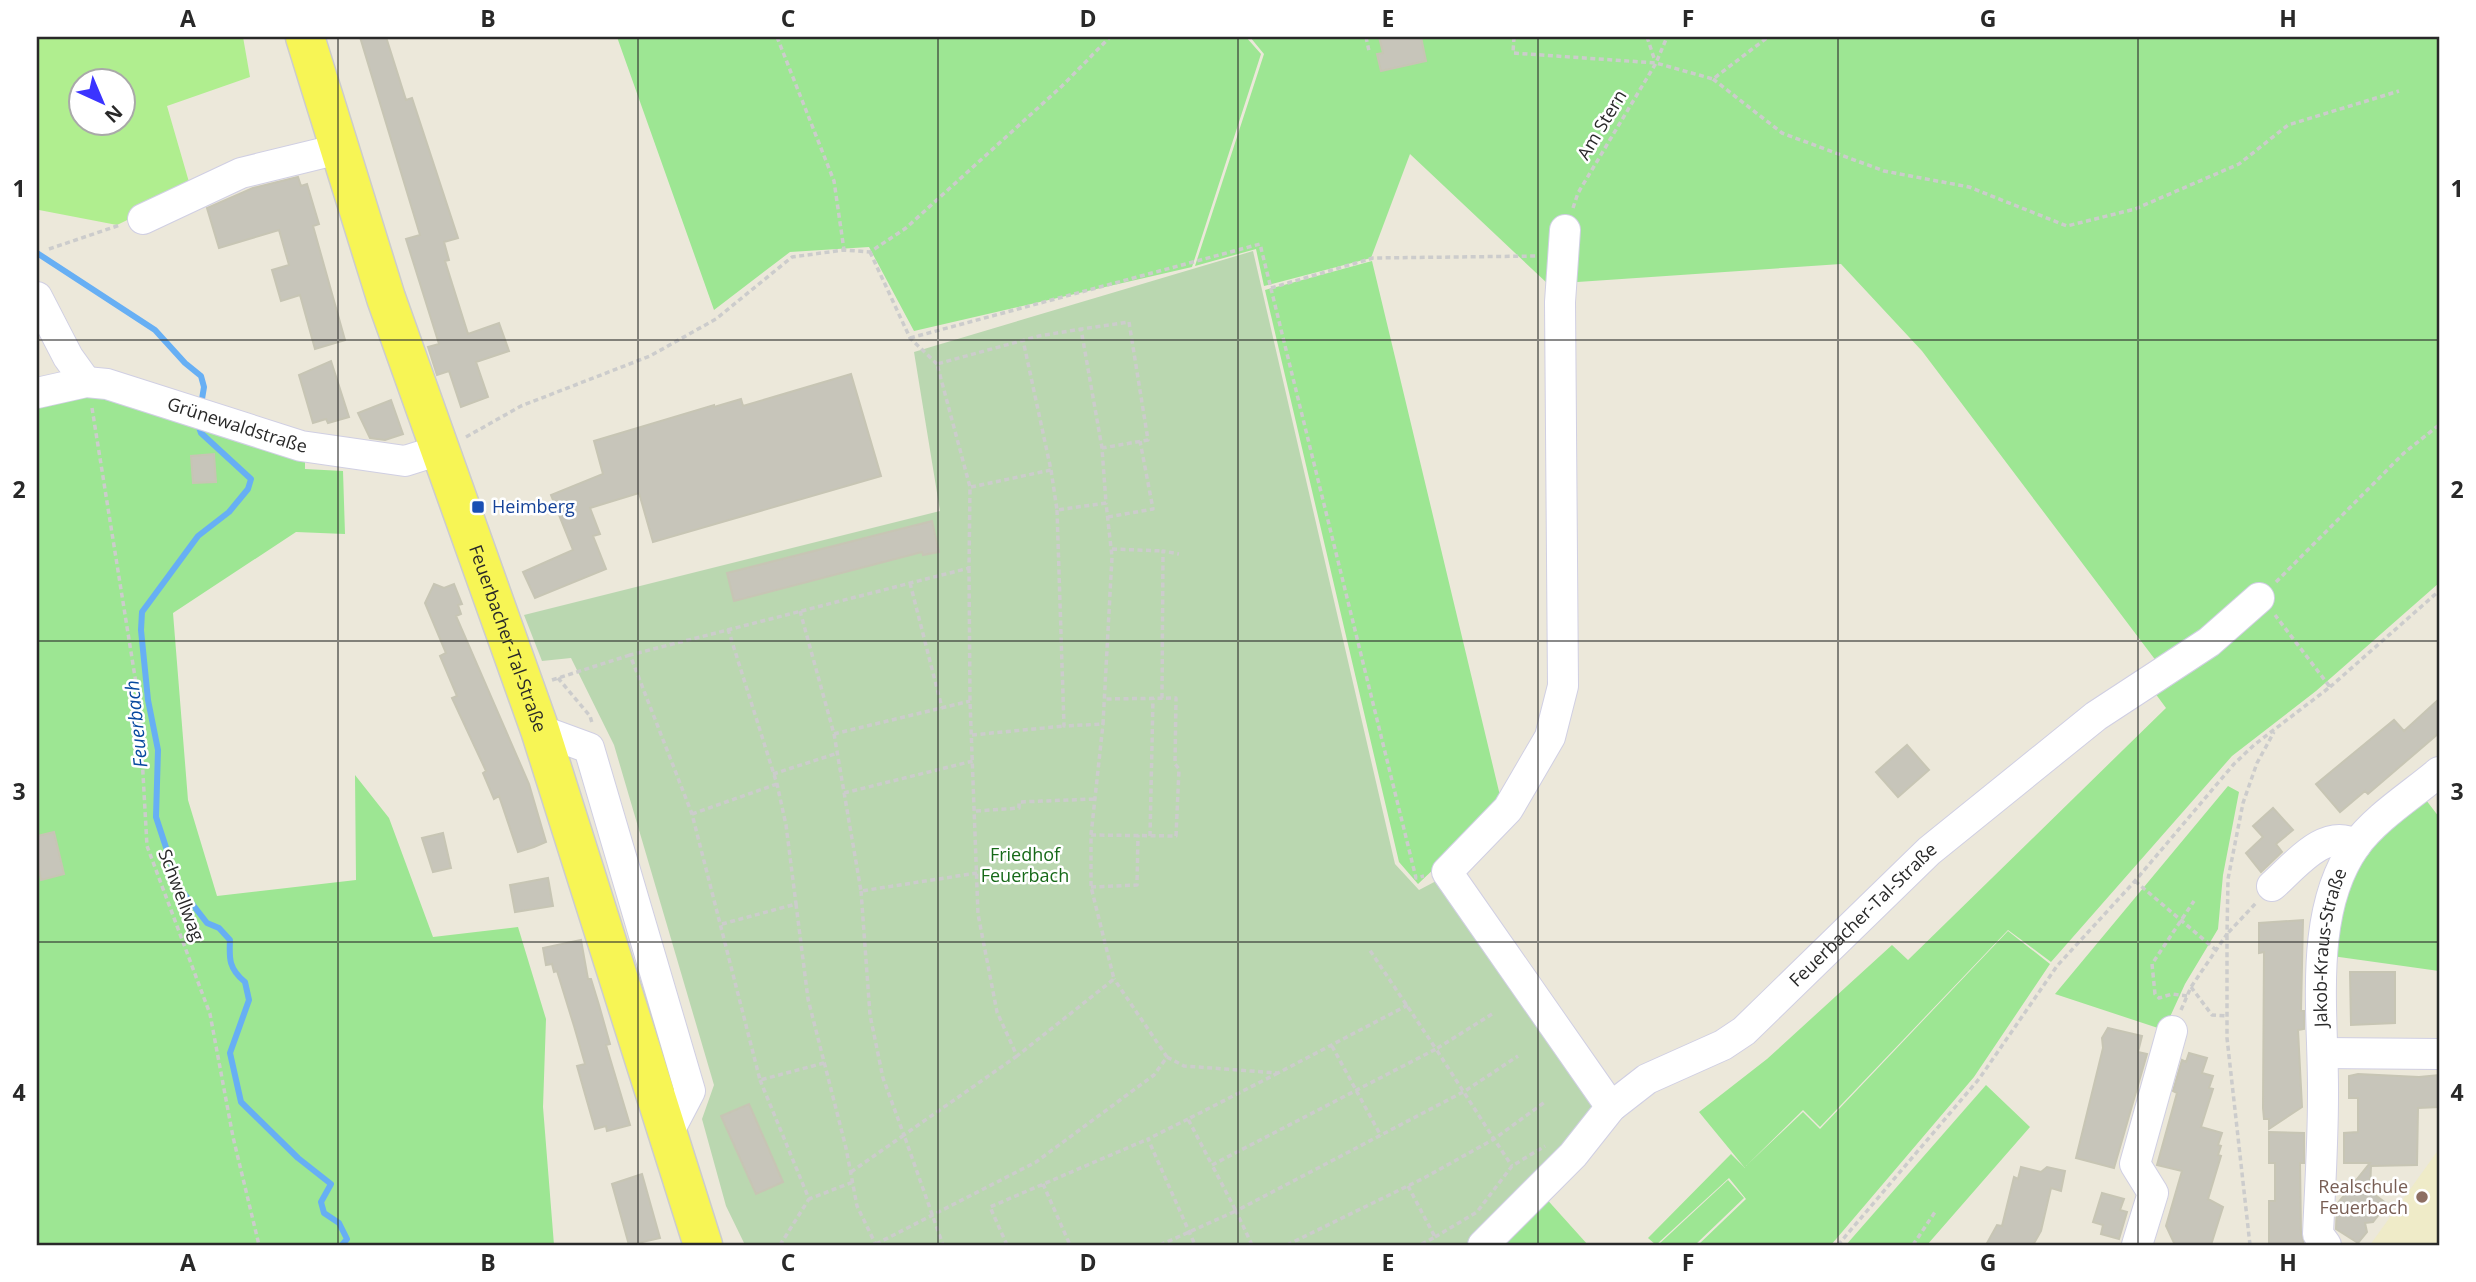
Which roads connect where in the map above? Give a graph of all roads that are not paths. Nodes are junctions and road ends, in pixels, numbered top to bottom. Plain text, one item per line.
1 (305, 37) edge
2 (339, 149) junction
3 (143, 219) road end
4 (1565, 230) road end
5 (37, 297) edge
6 (86, 382) junction
7 (37, 393) edge
8 (440, 450) junction
9 (2259, 598) road end
10 (540, 730) junction
11 (2439, 772) edge
12 (2356, 845) junction
13 (2272, 886) road end
14 (2172, 1031) road end
15 (2323, 1053) junction
16 (2439, 1054) edge
17 (1611, 1107) junction
18 (668, 1133) junction
19 (703, 1245) edge
20 (1483, 1245) edge
21 (2137, 1245) edge
22 (2326, 1245) edge

1 - 2 main road, Feuerbacher-Tal-Straße
2 - 3 street
2 - 8 main road, Feuerbacher-Tal-Straße
4 - 17 street
5 - 6 street
6 - 7 street, Grünewaldstraße
6 - 8 street, Grünewaldstraße
8 - 10 main road, Feuerbacher-Tal-Straße
9 - 17 street, Feuerbacher-Tal-Straße
10 - 18 main road, Feuerbacher-Tal-Straße
10 - 18 street
11 - 12 street, Jakob-Kraus-Straße
12 - 13 street, Jakob-Kraus-Straße
12 - 15 street, Jakob-Kraus-Straße
14 - 21 street
15 - 16 street, Jakob-Kraus-Straße
15 - 22 street, Jakob-Kraus-Straße
17 - 20 street, Feuerbacher-Tal-Straße
18 - 19 main road, Feuerbacher-Tal-Straße

